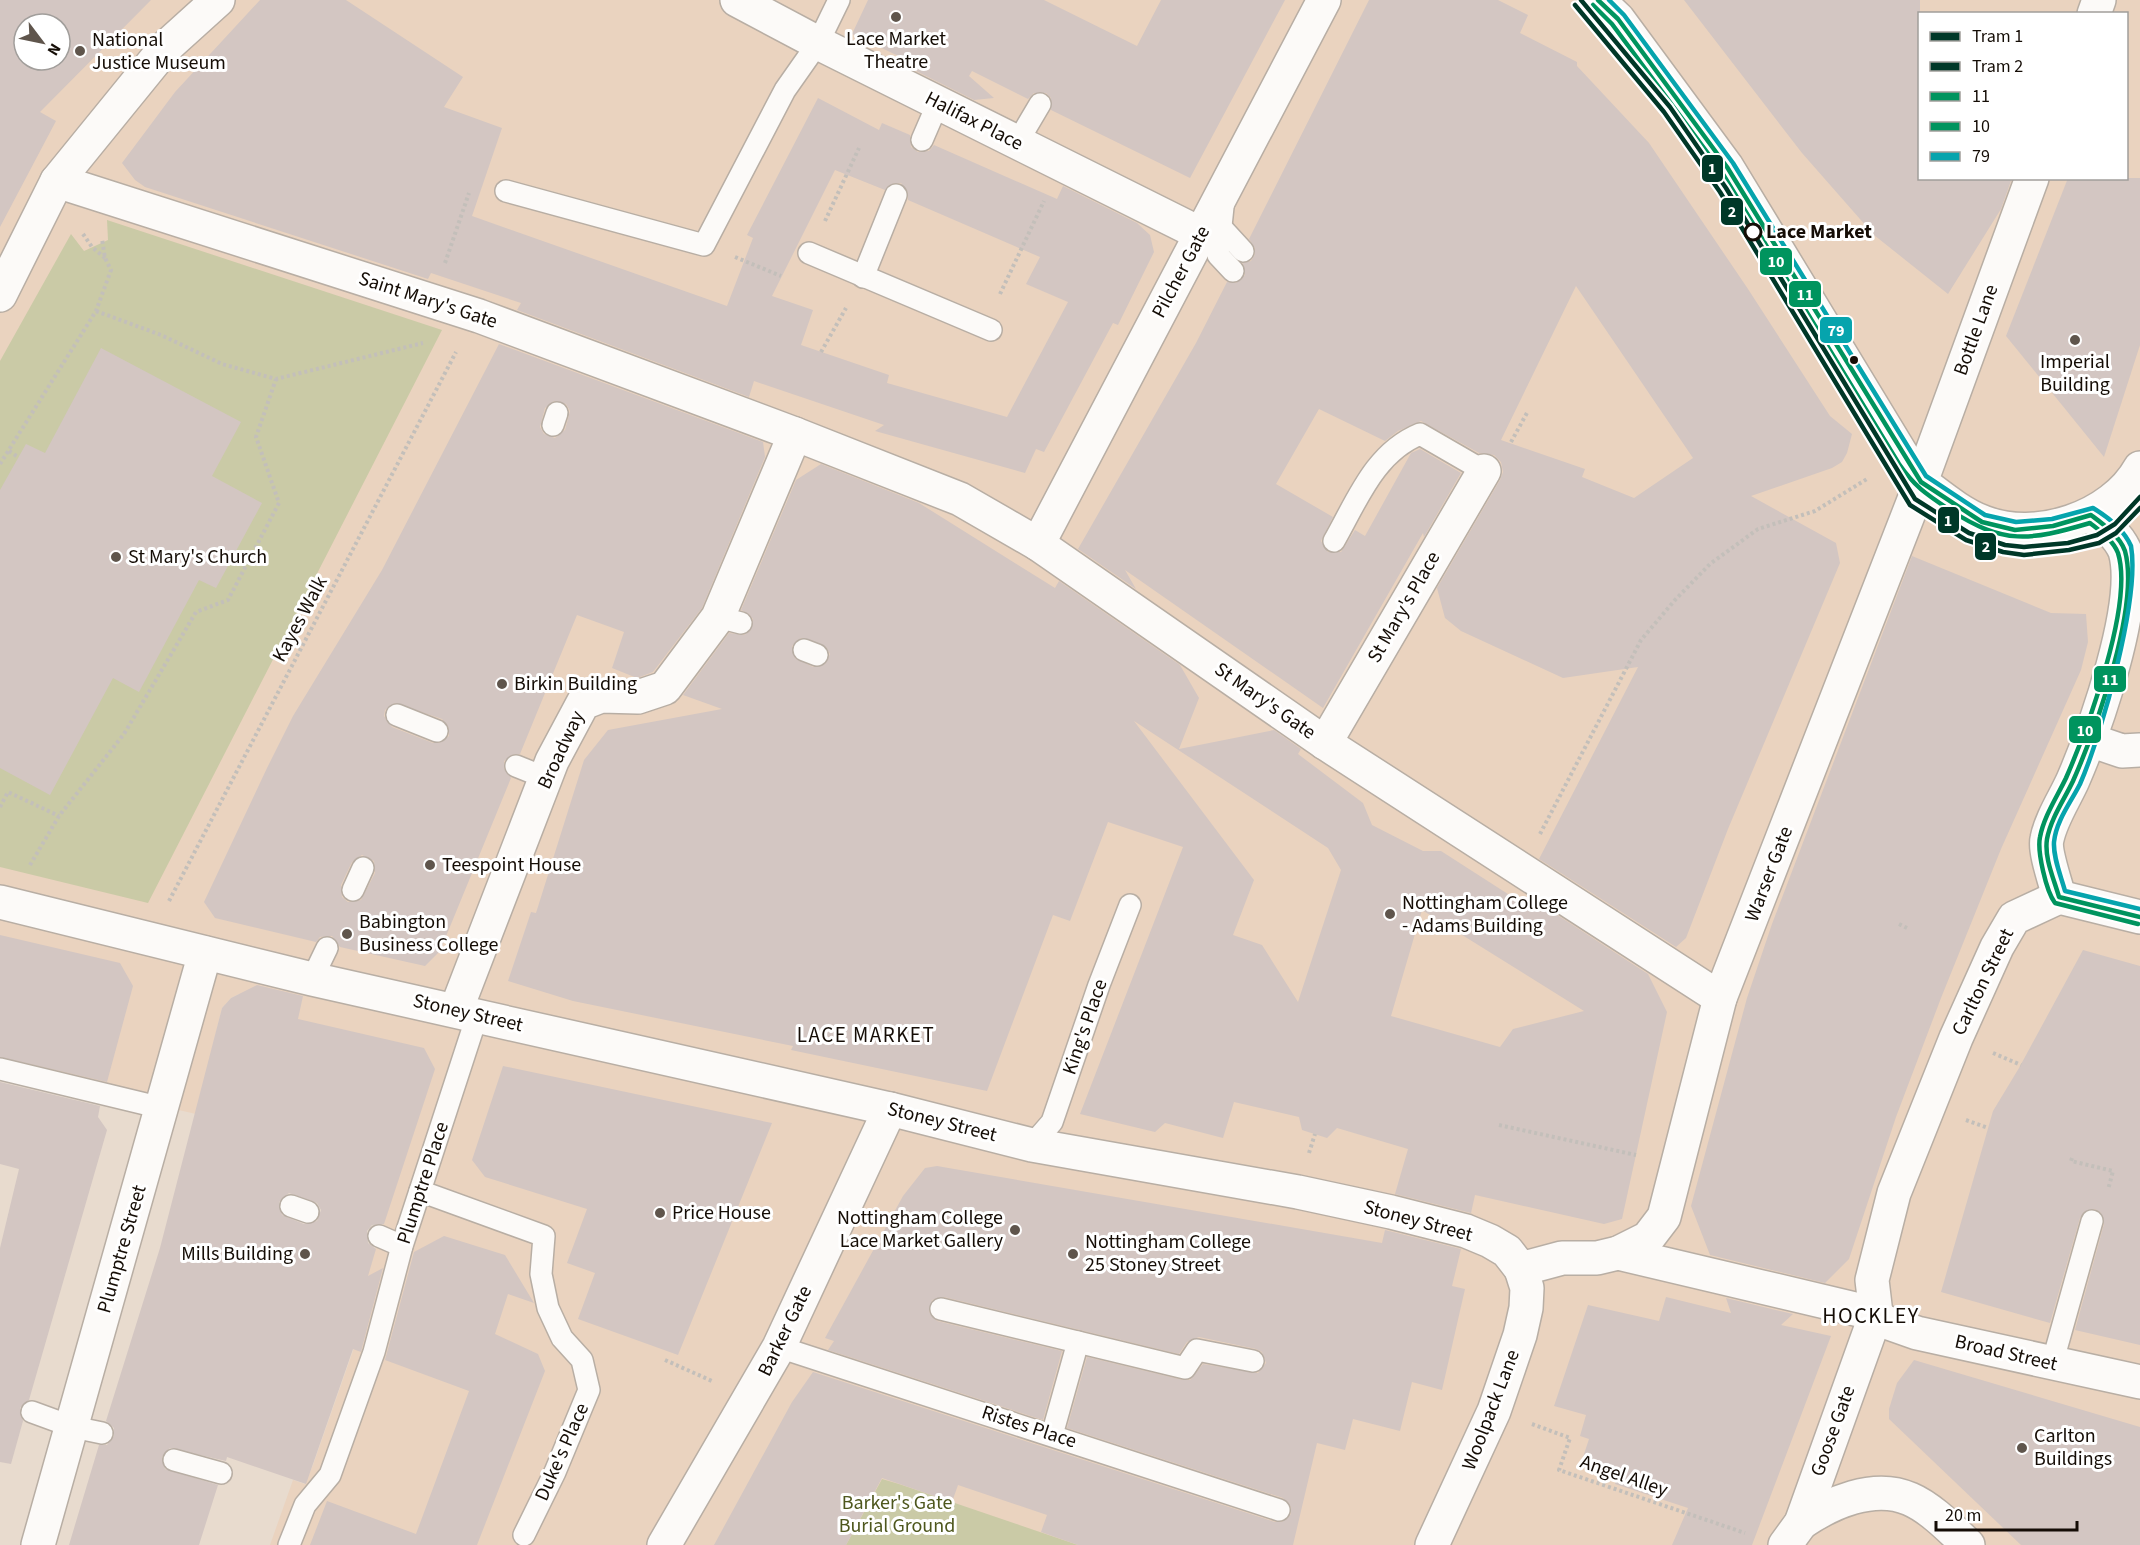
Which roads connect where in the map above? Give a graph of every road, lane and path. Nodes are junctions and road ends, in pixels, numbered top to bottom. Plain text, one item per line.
1 (218, 0) edge
2 (839, 0) edge
3 (1324, 0) edge
4 (1598, 0) edge
5 (742, 4) edge
6 (818, 44) junction
7 (938, 103) junction
8 (1040, 104) dead end
9 (922, 140) dead end
10 (1017, 143) junction
11 (2031, 180) edge
12 (57, 181) junction
13 (471, 187) dead end
14 (506, 191) dead end
15 (896, 195) dead end
16 (1043, 202) dead end
17 (79, 227) dead end
18 (1210, 230) junction
19 (103, 242) dead end
20 (1243, 251) dead end
21 (809, 253) dead end
22 (105, 258) junction
23 (754, 265) dead end
24 (1233, 271) dead end
25 (782, 276) dead end
26 (863, 277) junction
27 (0, 295) edge
28 (432, 300) junction
29 (96, 311) junction
30 (474, 323) junction
31 (988, 329) joint
32 (821, 352) dead end
33 (276, 379) junction
34 (1528, 411) dead end
35 (795, 434) junction
36 (1512, 440) dead end
37 (9, 451) junction
38 (18, 457) dead end
39 (0, 464) edge
40 (2140, 468) edge
41 (1484, 471) joint
42 (1913, 471) junction
43 (2091, 514) junction
44 (1334, 542) dead end
45 (1038, 544) junction
46 (397, 714) dead end
47 (437, 731) dead end
48 (2090, 740) junction
49 (1325, 743) junction
50 (2140, 750) edge
51 (516, 766) dead end
52 (546, 778) junction
53 (0, 807) edge
54 (59, 816) junction
55 (21, 863) dead end
56 (363, 868) dead end
57 (1518, 870) junction
58 (353, 890) dead end
59 (2059, 897) junction
60 (0, 902) edge
61 (1130, 905) dead end
62 (2140, 917) edge
63 (1899, 924) dead end
64 (1907, 927) dead end
65 (152, 939) junction
66 (327, 948) dead end
67 (205, 953) junction
68 (312, 978) junction
69 (1720, 998) junction
70 (467, 1013) junction
71 (0, 1069) edge
72 (162, 1108) junction
73 (890, 1109) junction
74 (1499, 1125) dead end
75 (1315, 1134) dead end
76 (1032, 1145) junction
77 (2072, 1158) dead end
78 (1307, 1161) dead end
79 (1677, 1167) junction
80 (420, 1191) junction
81 (2108, 1194) dead end
82 (2092, 1221) dead end
83 (379, 1236) dead end
84 (402, 1246) junction
85 (1618, 1253) junction
86 (1521, 1269) junction
87 (941, 1309) dead end
88 (1876, 1314) junction
89 (1078, 1342) junction
90 (778, 1347) junction
91 (665, 1360) dead end
92 (1253, 1361) dead end
93 (676, 1364) dead end
94 (2052, 1364) junction
95 (2140, 1382) edge
96 (1494, 1411) junction
97 (32, 1412) dead end
98 (87, 1430) junction
99 (1052, 1435) junction
100 (174, 1460) dead end
101 (221, 1473) dead end
102 (1279, 1510) dead end
103 (524, 1535) dead end
104 (1780, 1535) edge
105 (38, 1545) edge
106 (289, 1545) edge
107 (664, 1545) edge
108 (1432, 1545) edge
109 (1968, 1545) edge

1 - 12 street
2 - 6 lane
3 - 18 street, Pilcher Gate
4 - 42 street
5 - 6 street, Halifax Place
6 - 7 street, Halifax Place
6 - 14 lane
7 - 9 lane
7 - 10 street, Halifax Place
8 - 10 lane
10 - 18 street, Halifax Place
11 - 42 street, Bottle Lane
12 - 27 street
12 - 28 street, Saint Mary's Gate
13 - 28 path
15 - 26 lane
16 - 31 path
17 - 22 path
18 - 20 lane
18 - 24 lane
18 - 45 street, Pilcher Gate
19 - 22 path
21 - 26 lane
22 - 29 path
23 - 25 path
26 - 31 lane
26 - 32 path
28 - 30 street, Saint Mary's Gate
29 - 33 path
29 - 37 path
30 - 33 path
30 - 35 street, Saint Mary's Gate
30 - 65 path, Kayes Walk
33 - 54 path
34 - 36 path
35 - 45 street, St Mary's Gate
35 - 52 street, Broadway
37 - 38 path
37 - 39 path
40 - 43 street
41 - 44 lane
41 - 49 street, St Mary's Place
42 - 43 street
42 - 57 path
42 - 69 street, Warser Gate
43 - 48 street
45 - 49 street, St Mary's Gate
46 - 47 lane
48 - 50 street
48 - 59 street
49 - 57 street, St Mary's Gate
51 - 52 lane
52 - 70 street, Broadway
53 - 54 path
54 - 55 path
56 - 58 lane
57 - 69 street, St Mary's Gate
59 - 62 street
59 - 88 street, Carlton Street
60 - 65 street, Stoney Street
61 - 76 lane, King's Place
63 - 64 path
65 - 67 street, Stoney Street
66 - 68 lane
67 - 68 street, Stoney Street
67 - 72 street, Plumptre Street
68 - 70 street, Stoney Street
69 - 79 street, Warser Gate
70 - 73 street, Stoney Street
70 - 80 lane, Plumptre Place
71 - 72 lane
72 - 98 street, Plumptre Street
73 - 76 street, Stoney Street
73 - 90 street, Barker Gate
74 - 79 path
75 - 78 path
76 - 86 street, Stoney Street
77 - 81 path
79 - 85 street, Warser Gate
80 - 84 lane, Plumptre Place
80 - 103 lane, Duke's Place
82 - 94 lane
83 - 84 lane
84 - 106 lane, Plumptre Place
85 - 86 street
85 - 88 street
86 - 96 street, Woolpack Lane
87 - 89 lane
88 - 94 street, Broad Street
88 - 104 street, Goose Gate
89 - 92 lane
89 - 99 lane
90 - 99 lane, Ristes Place
90 - 107 street, Barker Gate
91 - 93 path
94 - 95 street, Broad Street
96 - 104 path, Angel Alley
96 - 108 street, Woolpack Lane
97 - 98 lane
98 - 105 street, Plumptre Street
99 - 102 lane, Ristes Place
100 - 101 lane
104 - 109 street

